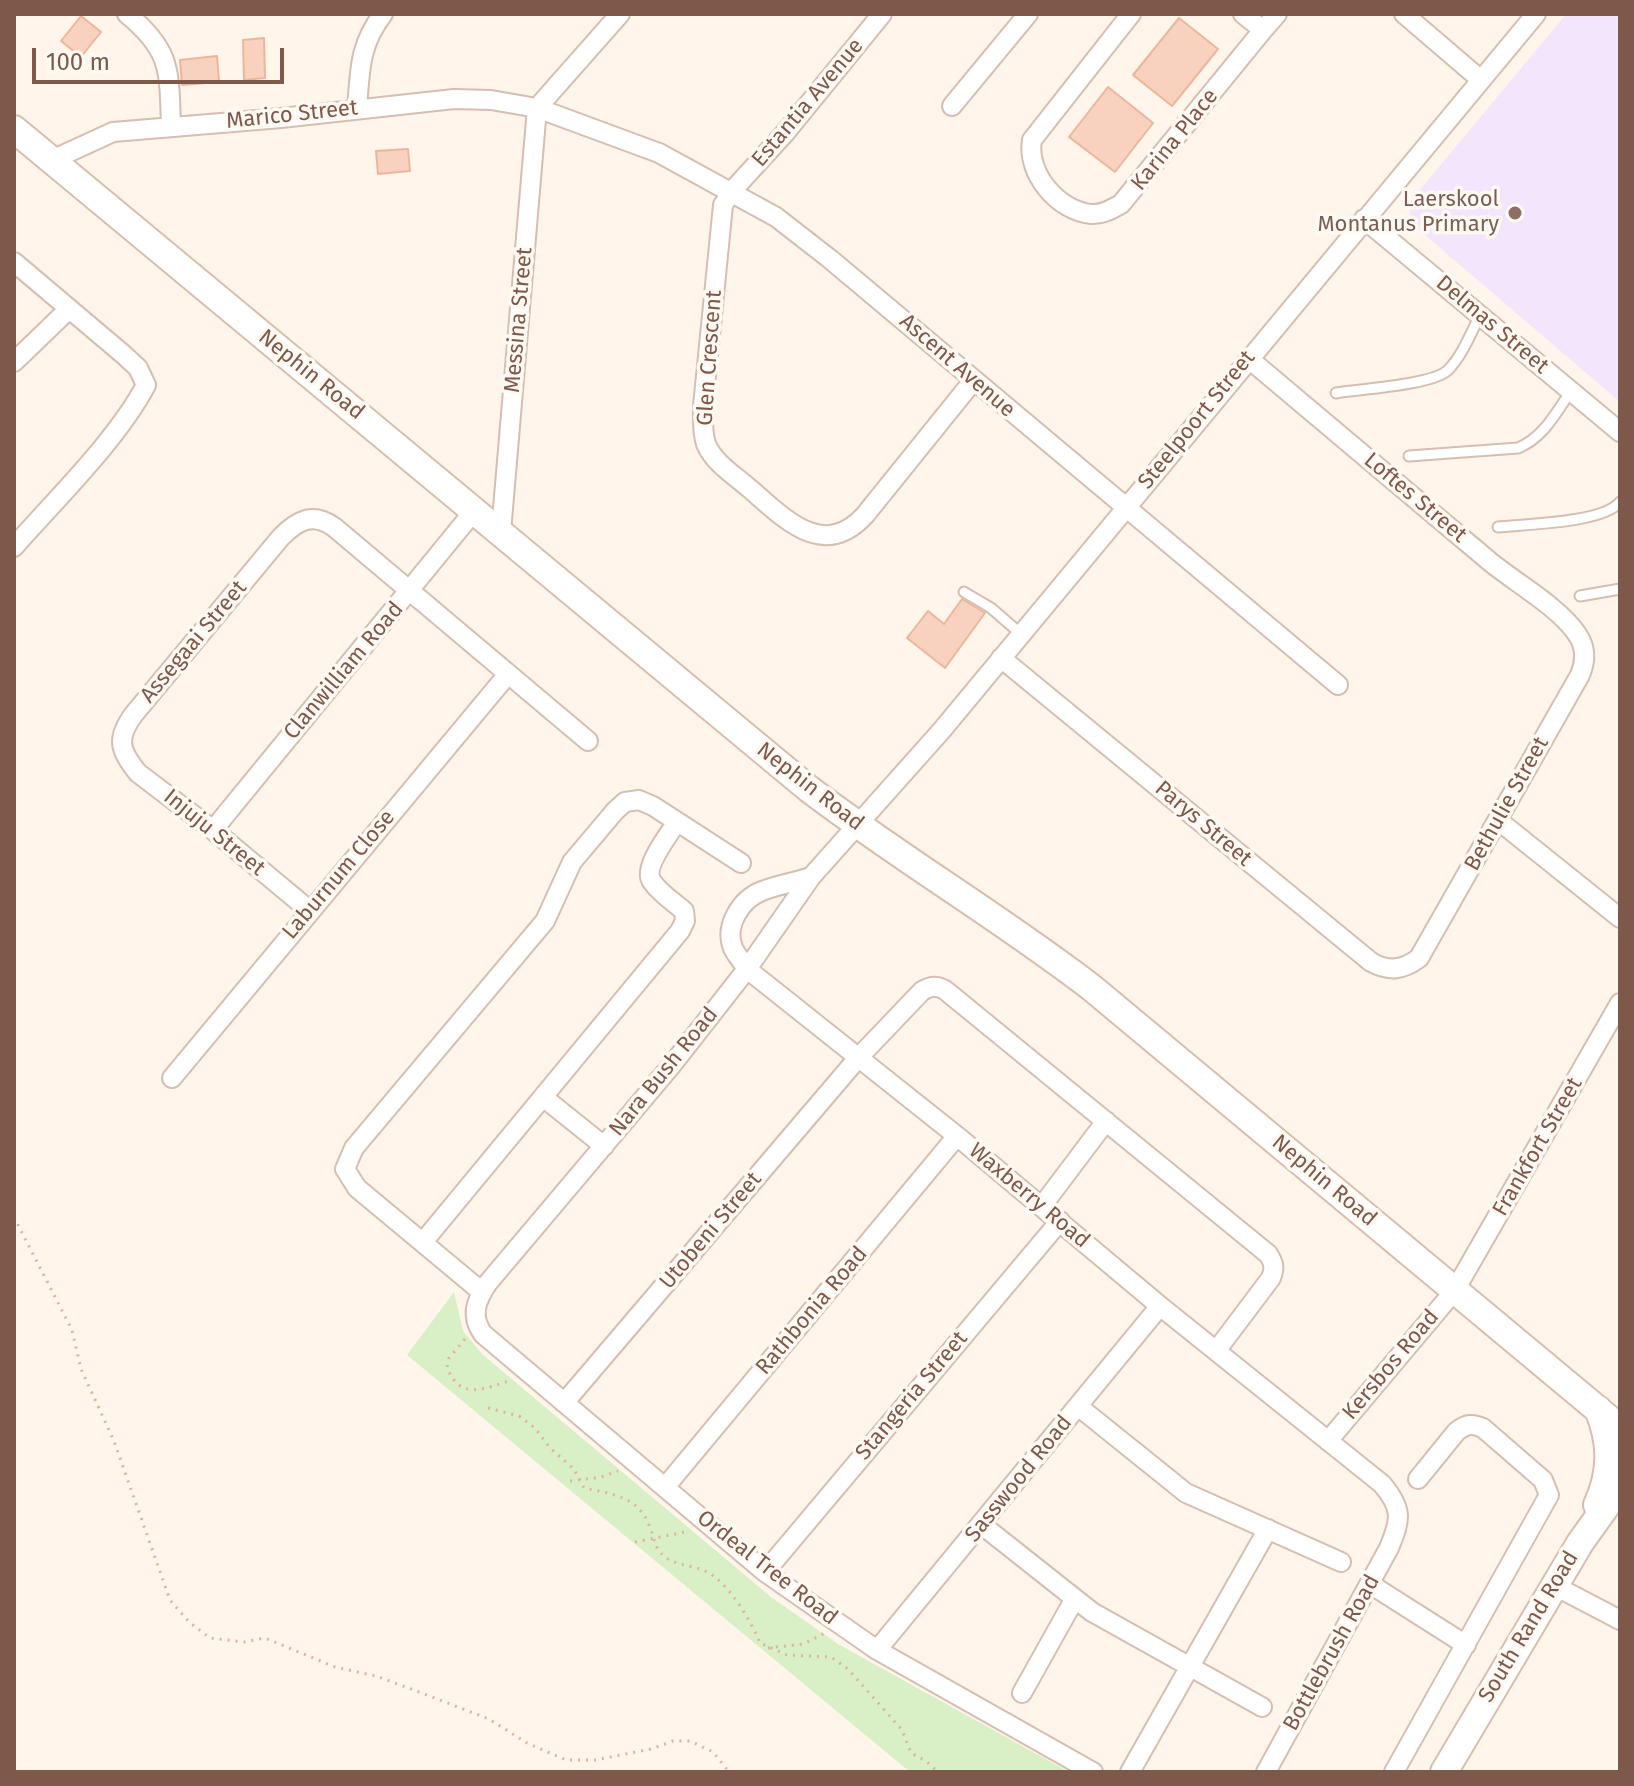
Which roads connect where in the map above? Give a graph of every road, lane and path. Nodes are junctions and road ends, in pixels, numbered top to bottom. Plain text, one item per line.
1 (127, 14) edge
2 (383, 14) edge
3 (620, 14) edge
4 (882, 14) edge
5 (1028, 14) edge
6 (1131, 14) edge
7 (1243, 14) edge
8 (1277, 14) edge
9 (1404, 14) edge
10 (1536, 14) edge
11 (1263, 30) junction
12 (1481, 80) junction
13 (952, 106) dead end
14 (537, 108) junction
15 (357, 109) junction
16 (171, 126) junction
17 (14, 129) edge
18 (52, 160) junction
19 (732, 191) junction
20 (1364, 219) junction
21 (14, 262) edge
22 (68, 310) junction
23 (1480, 315) junction
24 (1248, 358) junction
25 (14, 362) edge
26 (973, 381) junction
27 (1571, 391) junction
28 (1336, 393) dead end
29 (1620, 432) edge
30 (1409, 456) dead end
31 (1620, 502) edge
32 (1125, 508) junction
33 (474, 511) junction
34 (1498, 527) dead end
35 (501, 532) junction
36 (14, 547) edge
37 (1620, 589) edge
38 (409, 592) junction
39 (964, 592) dead end
40 (1580, 596) dead end
41 (1021, 634) junction
42 (1580, 639) joint
43 (1001, 658) junction
44 (508, 674) junction
45 (1338, 685) dead end
46 (588, 741) dead end
47 (124, 752) joint
48 (1499, 821) junction
49 (677, 822) junction
50 (857, 825) junction
51 (213, 830) junction
52 (741, 863) dead end
53 (811, 877) junction
54 (309, 910) junction
55 (1620, 918) edge
56 (1412, 964) joint
57 (747, 969) junction
58 (1620, 1003) edge
59 (858, 1058) junction
60 (172, 1078) dead end
61 (543, 1097) junction
62 (1106, 1121) junction
63 (957, 1136) junction
64 (604, 1146) junction
65 (1042, 1206) junction
66 (14, 1217) edge
67 (1060, 1221) junction
68 (423, 1242) junction
69 (1455, 1290) junction
70 (482, 1292) junction
71 (1160, 1306) junction
72 (476, 1323) junction
73 (1216, 1351) junction
74 (531, 1375) junction
75 (564, 1403) junction
76 (1079, 1407) junction
77 (488, 1408) dead end
78 (1610, 1416) edge
79 (1328, 1441) junction
80 (634, 1460) junction
81 (1418, 1479) dead end
82 (580, 1480) junction
83 (570, 1481) dead end
84 (666, 1486) junction
85 (1620, 1487) edge
86 (1620, 1511) edge
87 (708, 1523) junction
88 (982, 1525) junction
89 (1268, 1529) junction
90 (1396, 1532) joint
91 (653, 1540) junction
92 (635, 1542) dead end
93 (1580, 1543) junction
94 (1341, 1562) dead end
95 (765, 1572) junction
96 (1370, 1584) junction
97 (1560, 1589) junction
98 (1074, 1600) junction
99 (1620, 1620) edge
100 (837, 1624) junction
101 (1466, 1645) junction
102 (768, 1648) junction
103 (877, 1650) junction
104 (1190, 1666) junction
105 (1022, 1693) dead end
106 (1262, 1707) dead end
107 (729, 1772) edge
108 (938, 1772) edge
109 (1093, 1772) edge
110 (1130, 1772) edge
111 (1266, 1772) edge
112 (1394, 1772) edge
113 (1444, 1772) edge
114 (1459, 1772) edge

1 - 16 street
2 - 15 street
3 - 14 street
4 - 19 street, Estantia Avenue
5 - 13 street
6 - 11 street, Karina Place
7 - 11 street
8 - 11 street
9 - 12 street
10 - 12 street, Steelpoort Street
12 - 20 street, Steelpoort Street
14 - 15 street, Marico Street
14 - 19 street, Ascent Avenue
14 - 35 street, Messina Street
15 - 16 street, Marico Street
16 - 18 street, Marico Street
17 - 18 street, Nephin Road
18 - 33 street, Nephin Road
19 - 26 street, Ascent Avenue
19 - 26 street, Glen Crescent
20 - 23 street, Delmas Street
20 - 24 street, Steelpoort Street
21 - 22 street
22 - 25 street
22 - 36 street
23 - 27 street, Delmas Street
23 - 28 lane
24 - 32 street, Steelpoort Street
24 - 42 street, Loftes Street
26 - 32 street, Ascent Avenue
27 - 29 street, Delmas Street
27 - 30 lane
31 - 34 lane
32 - 41 street, Steelpoort Street
32 - 45 street, Ascent Avenue
33 - 35 street, Nephin Road
33 - 38 street, Clanwilliam Road
35 - 50 street, Nephin Road
37 - 40 lane
38 - 44 street
38 - 47 street, Assegaai Street
38 - 51 street, Clanwilliam Road
39 - 41 lane
41 - 43 street, Steelpoort Street
42 - 48 street, Bethulie Street
43 - 50 street, Steelpoort Street
43 - 56 street, Parys Street
44 - 46 street
44 - 54 street, Laburnum Close
47 - 51 street, Injuju Street
48 - 55 street
48 - 56 street, Bethulie Street
49 - 52 street
49 - 61 street
49 - 68 street
50 - 53 street, Nara Bush Road
50 - 69 street, Nephin Road
51 - 54 street, Injuju Street
53 - 57 street, Nara Bush Road
53 - 57 street, Waxberry Road
54 - 60 street, Laburnum Close
57 - 59 street, Waxberry Road
57 - 64 street, Nara Bush Road
58 - 69 street, Frankfort Street
59 - 62 street, Utobeni Street
59 - 63 street, Waxberry Road
59 - 75 street, Utobeni Street
61 - 64 street
61 - 68 street
62 - 65 street
62 - 73 street
63 - 65 street, Waxberry Road
63 - 84 street, Rathbonia Road
64 - 70 street, Nara Bush Road
65 - 67 street, Waxberry Road
66 - 107 path
67 - 71 street, Waxberry Road
67 - 95 street, Stangeria Street
68 - 70 street
69 - 78 street, Nephin Road
69 - 79 street, Kersbos Road
70 - 72 street, Nara Bush Road
71 - 73 street, Waxberry Road
71 - 76 street, Sasswood Road
72 - 74 street, Ordeal Tree Road
72 - 74 path
73 - 79 street, Waxberry Road
74 - 75 street, Ordeal Tree Road
75 - 80 street, Ordeal Tree Road
76 - 88 street, Sasswood Road
76 - 89 street
77 - 82 path
78 - 93 street
79 - 90 street, Waxberry Road
80 - 82 path
80 - 84 street, Ordeal Tree Road
81 - 101 street
82 - 83 path
82 - 91 path
84 - 87 street, Ordeal Tree Road
85 - 93 street, South Rand Road
86 - 97 street, South Rand Road
87 - 91 path
87 - 95 street, Ordeal Tree Road
88 - 98 street
88 - 103 street, Sasswood Road
89 - 94 street
89 - 104 street
90 - 96 street, Bottlebrush Road
91 - 92 path
91 - 102 path
93 - 97 street, South Rand Road
95 - 100 street, Ordeal Tree Road
96 - 101 street
96 - 111 street, Bottlebrush Road
97 - 99 street
97 - 113 street, South Rand Road
97 - 114 street, South Rand Road
98 - 104 street
98 - 105 street
100 - 102 path
100 - 103 street, Ordeal Tree Road
101 - 112 street
102 - 108 path
103 - 109 street, Ordeal Tree Road
104 - 106 street
104 - 110 street

